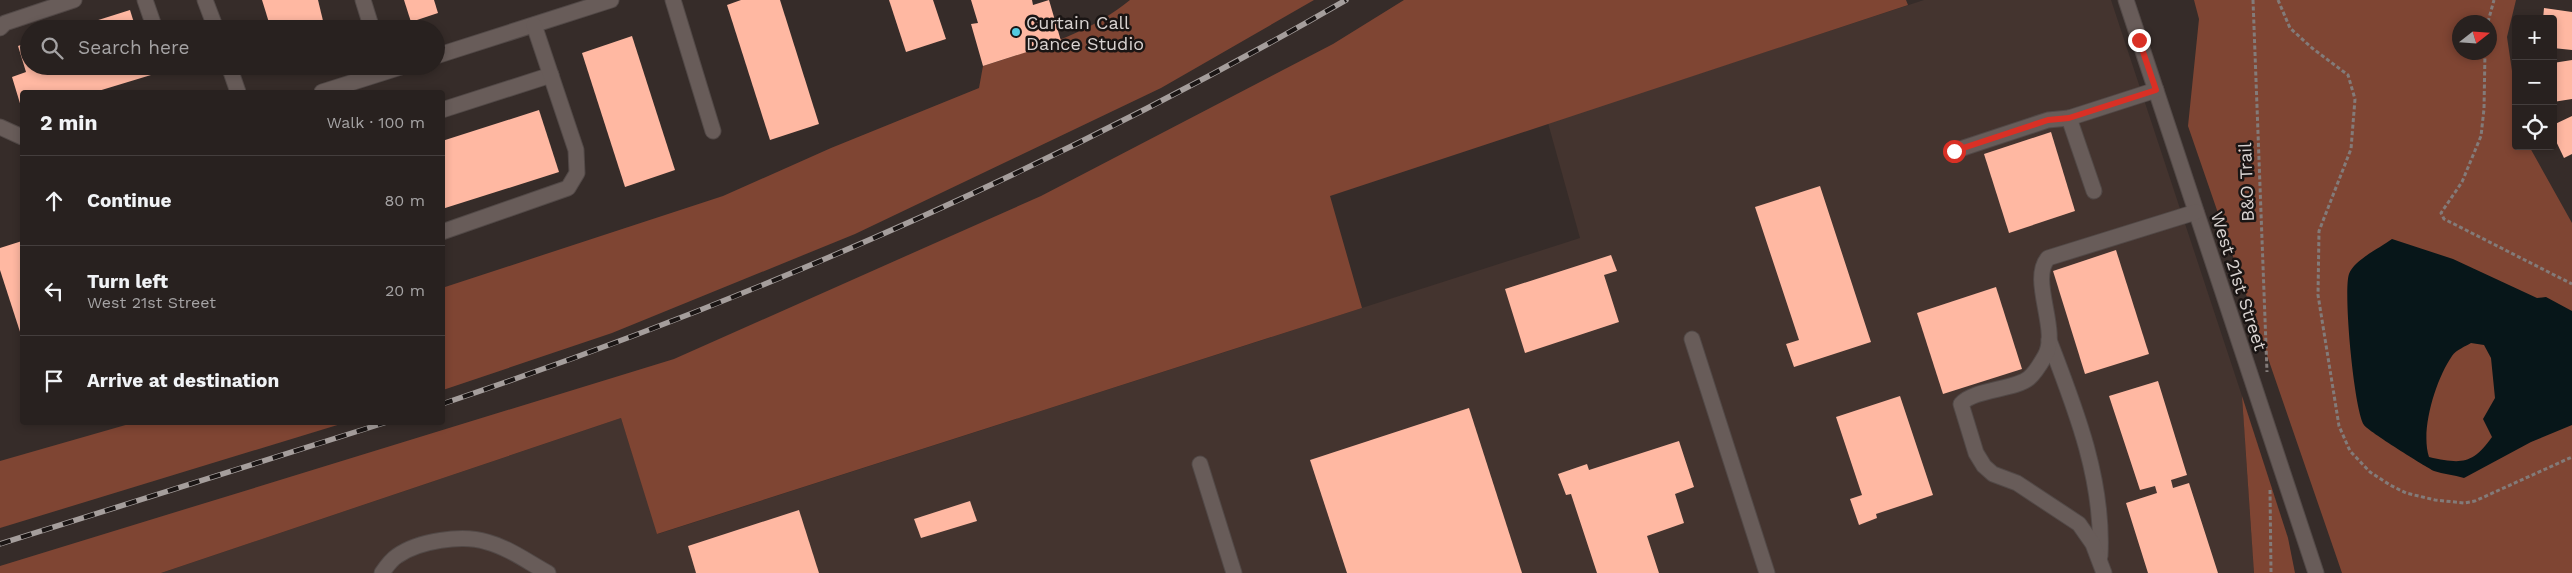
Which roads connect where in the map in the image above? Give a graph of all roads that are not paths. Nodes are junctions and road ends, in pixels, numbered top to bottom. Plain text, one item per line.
1 (74, 0) edge
2 (145, 0) edge
3 (205, 0) edge
4 (363, 0) edge
5 (610, 0) edge
6 (674, 0) edge
7 (2126, 0) edge
8 (572, 6) edge
9 (152, 20) edge
10 (213, 20) edge
11 (369, 20) edge
12 (534, 25) junction
13 (0, 28) edge
14 (445, 53) edge
15 (232, 75) edge
16 (369, 75) edge
17 (551, 76) junction
18 (237, 90) edge
19 (327, 90) edge
20 (2156, 90) junction
21 (445, 109) edge
22 (2069, 118) junction
23 (0, 127) edge
24 (713, 131) dead end
25 (20, 137) edge
26 (1954, 151) dead end
27 (2094, 191) dead end
28 (2196, 212) junction
29 (445, 231) edge
30 (1692, 339) dead end
31 (2048, 339) junction
32 (1200, 464) dead end
33 (2102, 567) edge
34 (382, 573) edge
35 (548, 573) edge
36 (1234, 573) edge
37 (1767, 573) edge
38 (2316, 573) edge

1 - 13 street
2 - 9 street
3 - 10 street
4 - 11 street
5 - 8 street
6 - 24 street
7 - 20 street, West 21st Street
8 - 12 street
12 - 14 street
12 - 17 street
15 - 18 street
16 - 19 street
17 - 21 street
17 - 29 street
20 - 22 street
20 - 28 street, West 21st Street
22 - 26 street
22 - 27 street
23 - 25 street
28 - 31 street
28 - 38 street, West 21st Street
30 - 37 street
31 - 33 street
31 - 33 street
32 - 36 street
34 - 35 street

